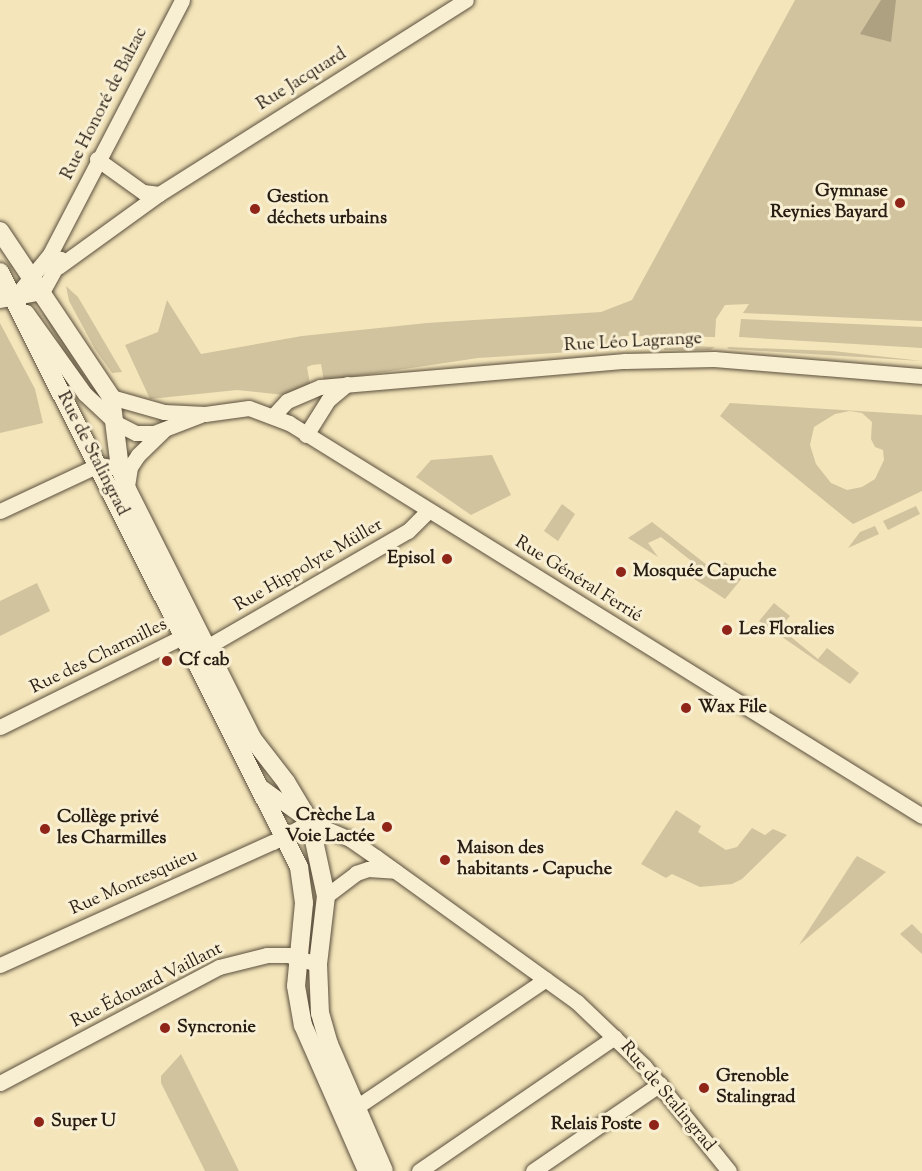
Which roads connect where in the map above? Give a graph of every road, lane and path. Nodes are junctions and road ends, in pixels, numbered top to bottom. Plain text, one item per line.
1 (182, 0) edge
2 (466, 0) edge
3 (97, 159) junction
4 (159, 194) junction
5 (65, 227) junction
6 (0, 231) edge
7 (58, 267) junction
8 (0, 272) edge
9 (37, 286) junction
10 (7, 299) edge
11 (922, 376) edge
12 (347, 384) junction
13 (111, 397) junction
14 (205, 414) junction
15 (273, 416) junction
16 (116, 423) junction
17 (163, 431) junction
18 (306, 435) junction
19 (98, 465) junction
20 (120, 468) junction
21 (127, 489) junction
22 (0, 511) edge
23 (427, 512) junction
24 (190, 633) junction
25 (200, 651) junction
26 (0, 727) edge
27 (260, 786) junction
28 (922, 816) edge
29 (310, 822) junction
30 (284, 836) junction
31 (396, 871) junction
32 (326, 896) junction
33 (297, 957) junction
34 (318, 964) junction
35 (0, 965) edge
36 (546, 979) junction
37 (615, 1037) junction
38 (0, 1083) edge
39 (660, 1084) junction
40 (355, 1108) junction
41 (367, 1171) edge
42 (384, 1171) edge
43 (419, 1171) edge
44 (533, 1171) edge
45 (729, 1171) edge

1 - 3 street, Rue Honoré de Balzac
2 - 4 street, Rue Jacquard
3 - 4 street
3 - 5 street, Rue Honoré de Balzac
4 - 7 street, Rue Jacquard
5 - 7 street, Rue Honoré de Balzac
5 - 9 street, Rue Honoré de Balzac
6 - 9 street, Rue de Stalingrad
7 - 9 street, Rue Honoré de Balzac
8 - 10 street, Rue de Stalingrad
9 - 10 street
9 - 13 street, Rue de Stalingrad
10 - 16 street, Rue Général Ferrié
10 - 19 street, Rue de Stalingrad
11 - 12 street, Rue Léo Lagrange
12 - 15 street, Rue Léo Lagrange
12 - 18 street
13 - 14 street, Rue Général Ferrié
13 - 16 street, Rue de Stalingrad
14 - 15 street, Rue Général Ferrié
14 - 17 street, Rue Général Ferrié
15 - 18 street, Rue Général Ferrié
16 - 17 street, Rue Général Ferrié
16 - 20 street, Rue de Stalingrad
17 - 21 street, Rue de Stalingrad
18 - 23 street, Rue Général Ferrié
19 - 20 street
19 - 22 street
19 - 24 street, Rue de Stalingrad
20 - 21 street, Rue de Stalingrad
21 - 24 street, Rue de Stalingrad
23 - 25 street, Rue Hippolyte Müller
23 - 28 street, Rue Général Ferrié
24 - 25 street, Rue de Stalingrad
24 - 26 street, Rue des Charmilles
25 - 27 street, Rue de Stalingrad
25 - 29 street, Rue de Stalingrad
27 - 29 street, Rue de Stalingrad
27 - 30 street
29 - 30 street, Rue Montesquieu
29 - 31 street, Rue de Stalingrad
29 - 32 street
30 - 33 street
30 - 35 street, Rue Montesquieu
31 - 32 street
31 - 36 street, Rue de Stalingrad
32 - 34 street
33 - 34 street, Rue Édouard Vaillant
33 - 38 street, Rue Édouard Vaillant
33 - 41 street
34 - 40 street
36 - 37 street, Rue de Stalingrad
36 - 40 street
37 - 39 street, Rue de Stalingrad
37 - 43 street
39 - 44 street
39 - 45 street, Rue de Stalingrad
40 - 42 street

